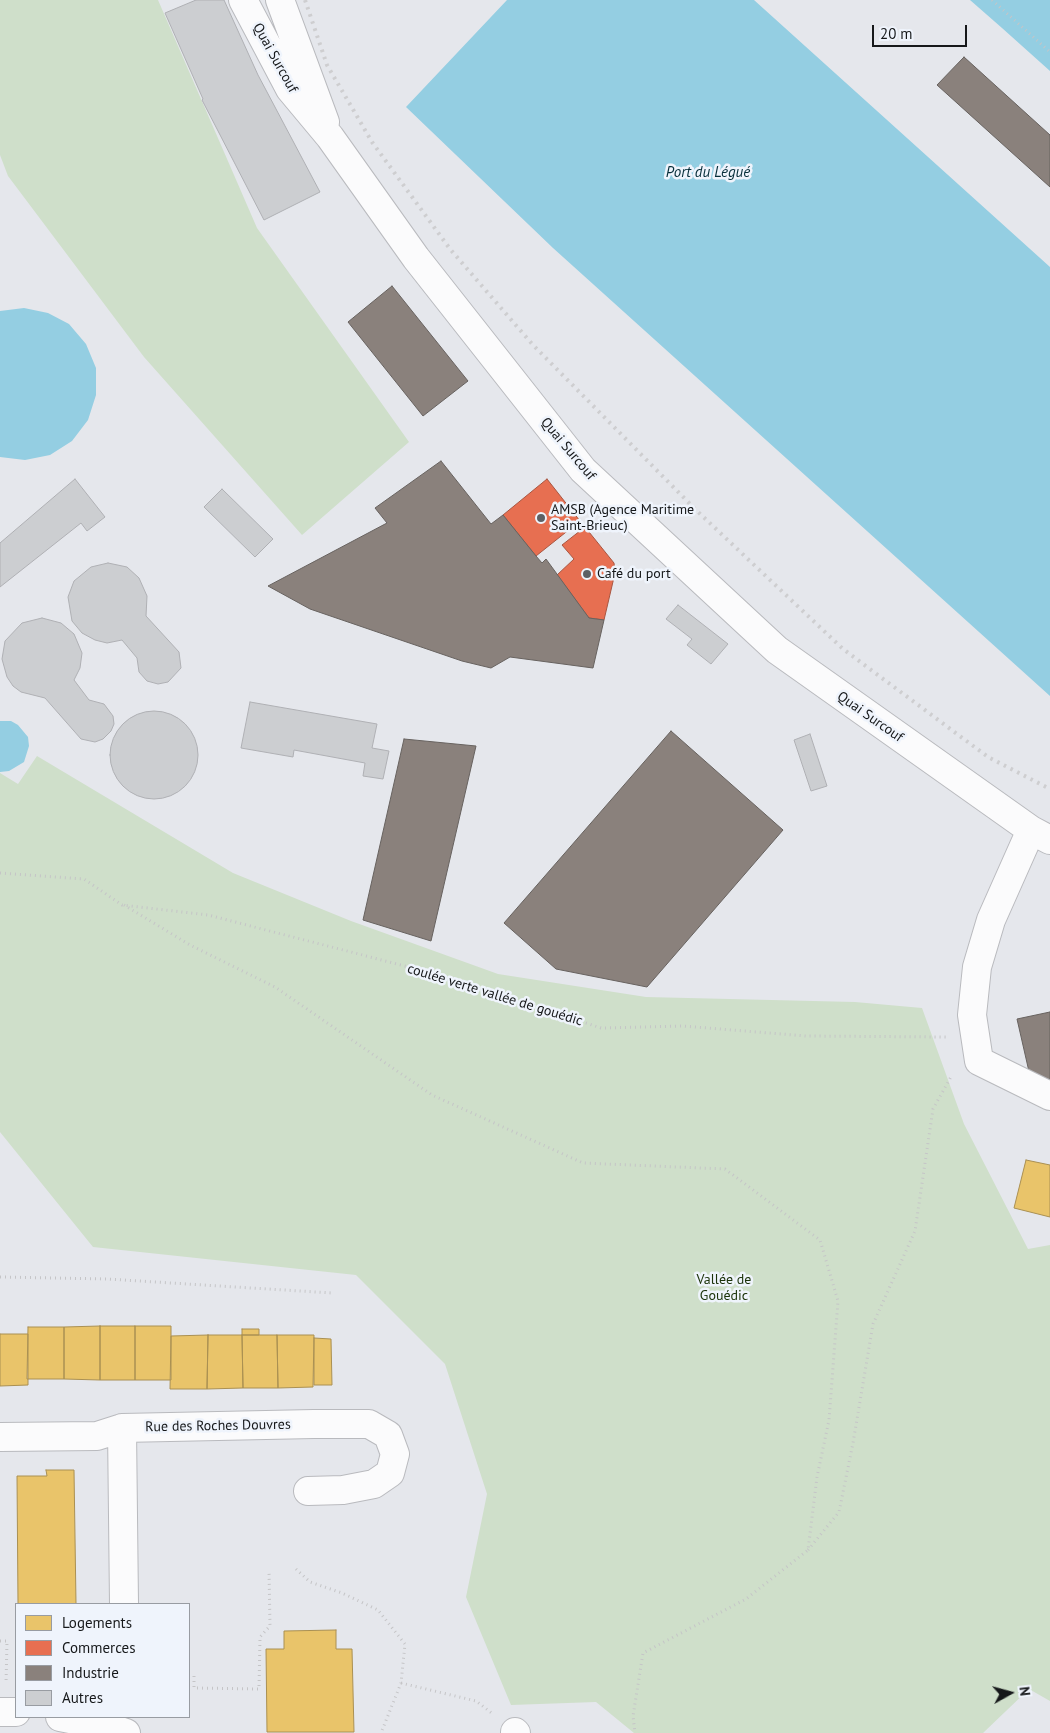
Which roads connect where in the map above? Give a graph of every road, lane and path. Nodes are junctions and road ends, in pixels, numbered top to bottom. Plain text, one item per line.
1 (243, 0) edge
2 (280, 0) edge
3 (992, 0) edge
4 (1050, 52) edge
5 (330, 138) junction
6 (1040, 835) edge
7 (0, 873) edge
8 (122, 905) junction
9 (976, 1049) junction
10 (1050, 1096) edge
11 (0, 1277) edge
12 (332, 1293) dead end
13 (122, 1428) junction
14 (0, 1436) edge
15 (308, 1491) dead end
16 (808, 1550) junction
17 (296, 1569) dead end
18 (269, 1570) dead end
19 (124, 1603) edge
20 (0, 1641) edge
21 (190, 1676) edge
22 (401, 1683) junction
23 (8, 1712) edge
24 (67, 1718) edge
25 (113, 1725) edge
26 (515, 1732) edge
27 (381, 1733) edge
28 (635, 1733) edge

1 - 5 street, Quai Surcouf
2 - 5 street, Quai Surcouf
3 - 4 path
5 - 6 street, Quai Surcouf
6 - 9 street, Quai Surcouf
7 - 8 path, coulée verte vallée de gouédic
8 - 9 path, coulée verte vallée de gouédic
8 - 16 path
9 - 10 street
9 - 16 path
11 - 12 path
13 - 14 street, Rue des Roches Douvres
13 - 15 street, Rue des Roches Douvres
13 - 19 street
16 - 28 path
17 - 22 path
18 - 21 path
20 - 23 path
22 - 26 path
22 - 27 path
24 - 25 street

